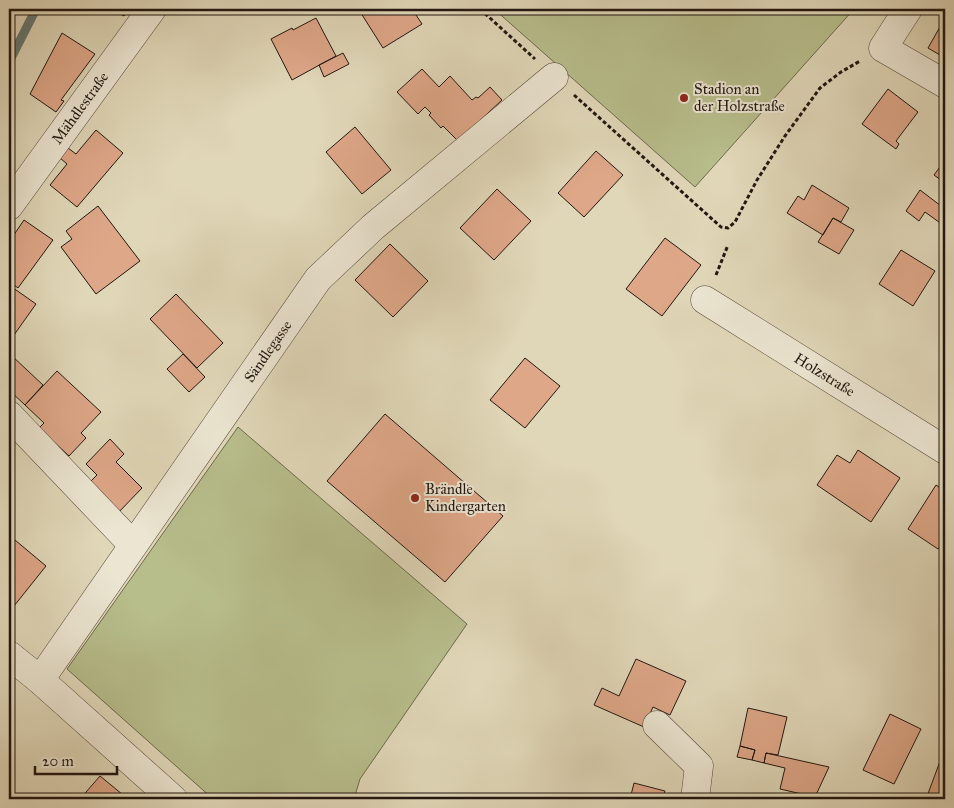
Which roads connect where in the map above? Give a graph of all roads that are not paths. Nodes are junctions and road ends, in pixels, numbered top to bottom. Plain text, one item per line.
1 (152, 9) edge
2 (908, 9) edge
3 (554, 78) road end
4 (945, 84) edge
5 (9, 206) edge
6 (705, 300) dead end
7 (9, 415) edge
8 (945, 450) edge
9 (133, 545) junction
10 (20, 670) edge
11 (657, 725) dead end
12 (173, 799) edge
13 (695, 799) edge

1 - 5 street, Mähdlestraße
2 - 4 street
3 - 9 street, Sändlegasse
6 - 8 street, Holzstraße
7 - 9 street
9 - 10 street, Sändlegasse
10 - 12 street
11 - 13 street

